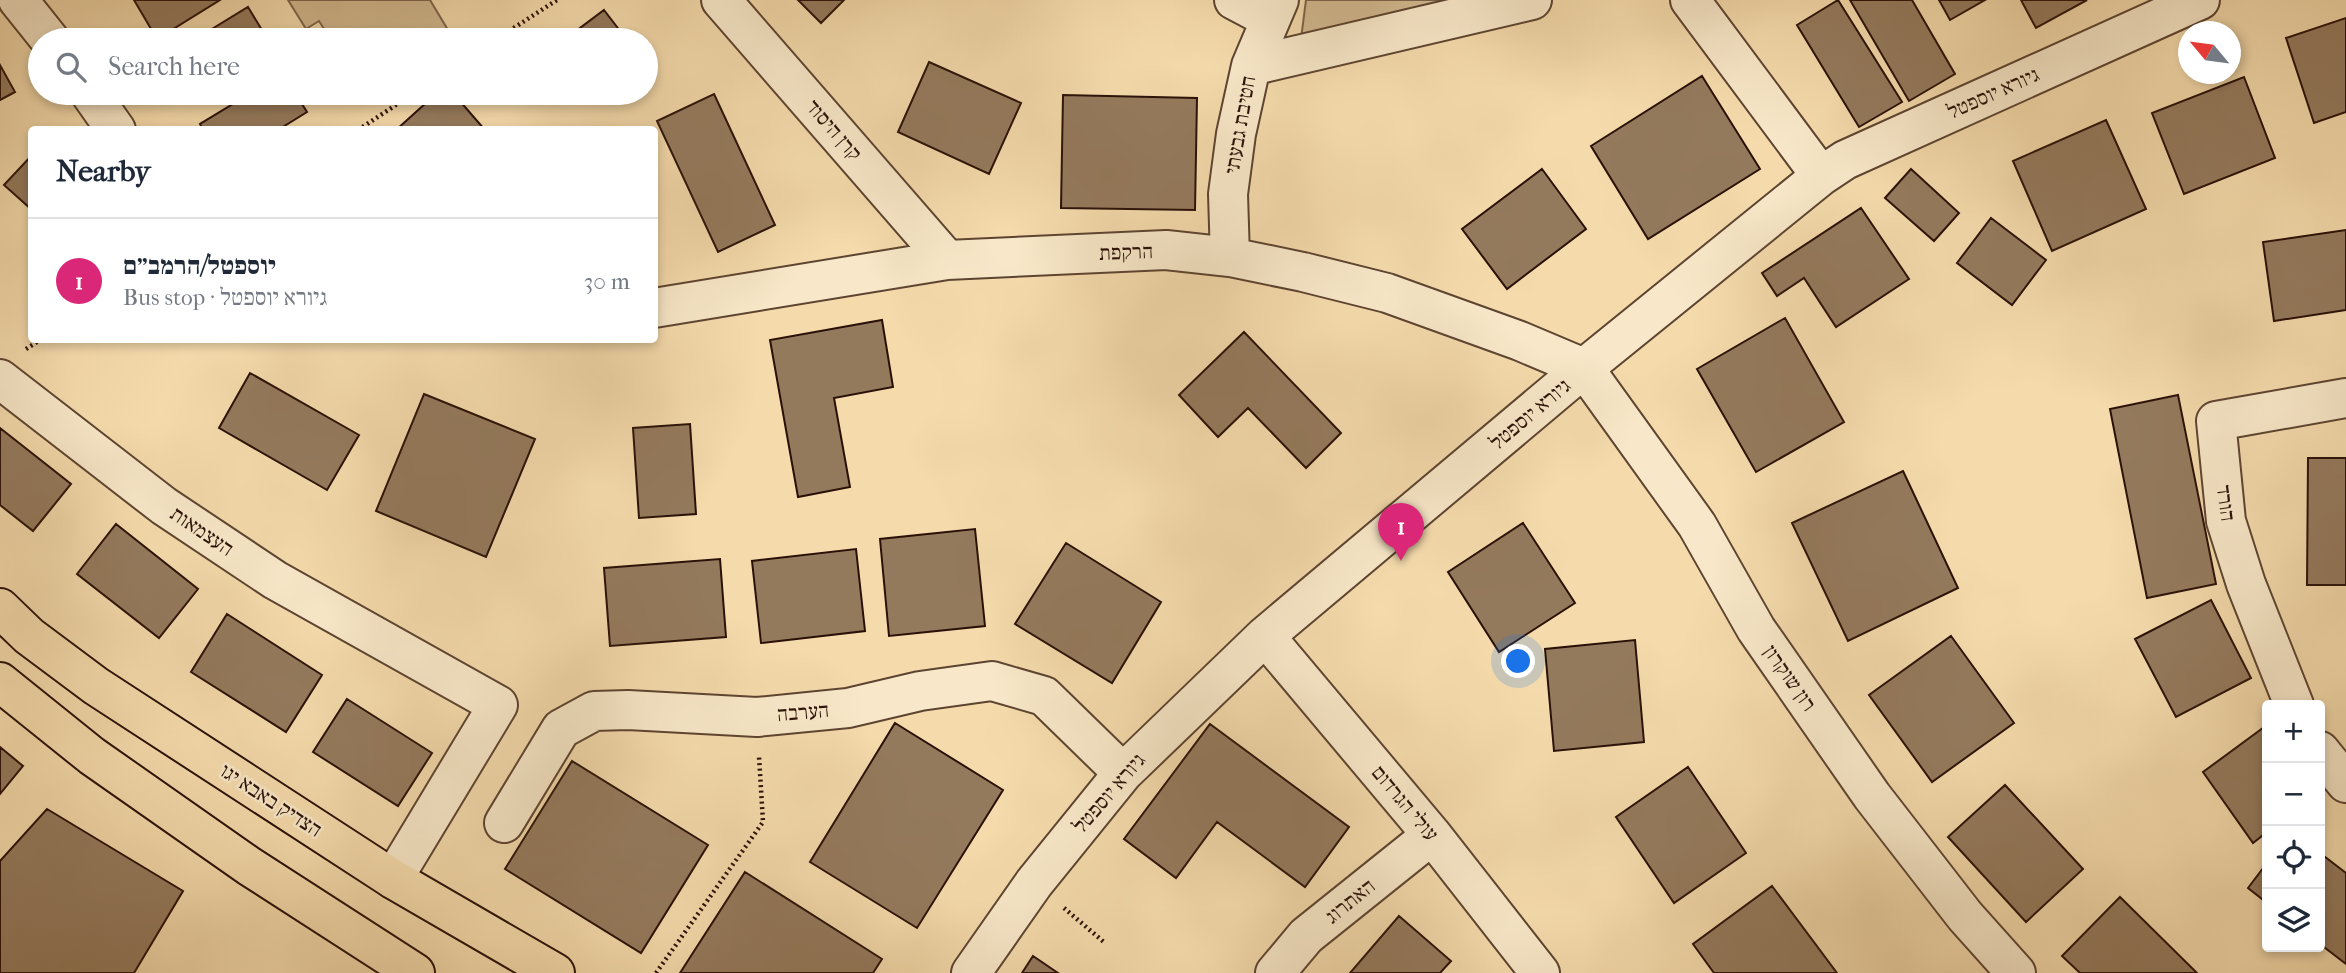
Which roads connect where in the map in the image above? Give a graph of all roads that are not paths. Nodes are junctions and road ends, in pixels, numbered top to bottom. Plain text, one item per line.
1 (18, 0) edge
2 (721, 0) edge
3 (1234, 0) edge
4 (1532, 0) edge
5 (1690, 0) edge
6 (2200, 0) edge
7 (1275, 9) edge
8 (40, 28) edge
9 (1251, 66) junction
10 (98, 105) edge
11 (113, 126) edge
12 (1821, 176) junction
13 (1230, 257) junction
14 (947, 260) junction
15 (658, 307) edge
16 (1584, 368) junction
17 (0, 379) edge
18 (2346, 398) edge
19 (0, 608) edge
20 (1265, 636) junction
21 (0, 682) edge
22 (2292, 700) edge
23 (2325, 757) edge
24 (1123, 772) junction
25 (2346, 783) edge
26 (504, 823) dead end
27 (1432, 835) junction
28 (393, 879) junction
29 (415, 973) edge
30 (555, 973) edge
31 (971, 973) edge
32 (1275, 973) edge
33 (1540, 973) edge
34 (2016, 973) edge

1 - 8 street
2 - 14 street, קרן היסוד
3 - 7 street
4 - 9 street
5 - 12 street
6 - 12 street, גיורא יוספטל
7 - 9 street, חטיבת גבעתי
9 - 13 street, חטיבת גבעתי
10 - 11 street
12 - 16 street, גיורא יוספטל
13 - 14 street, הרקפת
13 - 16 street, הרקפת
14 - 15 street, הרקפת
16 - 20 street, גיורא יוספטל
16 - 34 street, רון שוקרון
17 - 28 street, העצמאות
18 - 22 street, הורד
19 - 28 main road, הצדיק באבא יגו
20 - 24 street, גיורא יוספטל
20 - 27 street, עולי הגרדום
21 - 29 main road
23 - 25 street
24 - 26 street, הערבה
24 - 31 street, גיורא יוספטל
27 - 32 street, האתרוג
27 - 33 street, עולי הגרדום
28 - 30 main road, הצדיק באבא יגו

